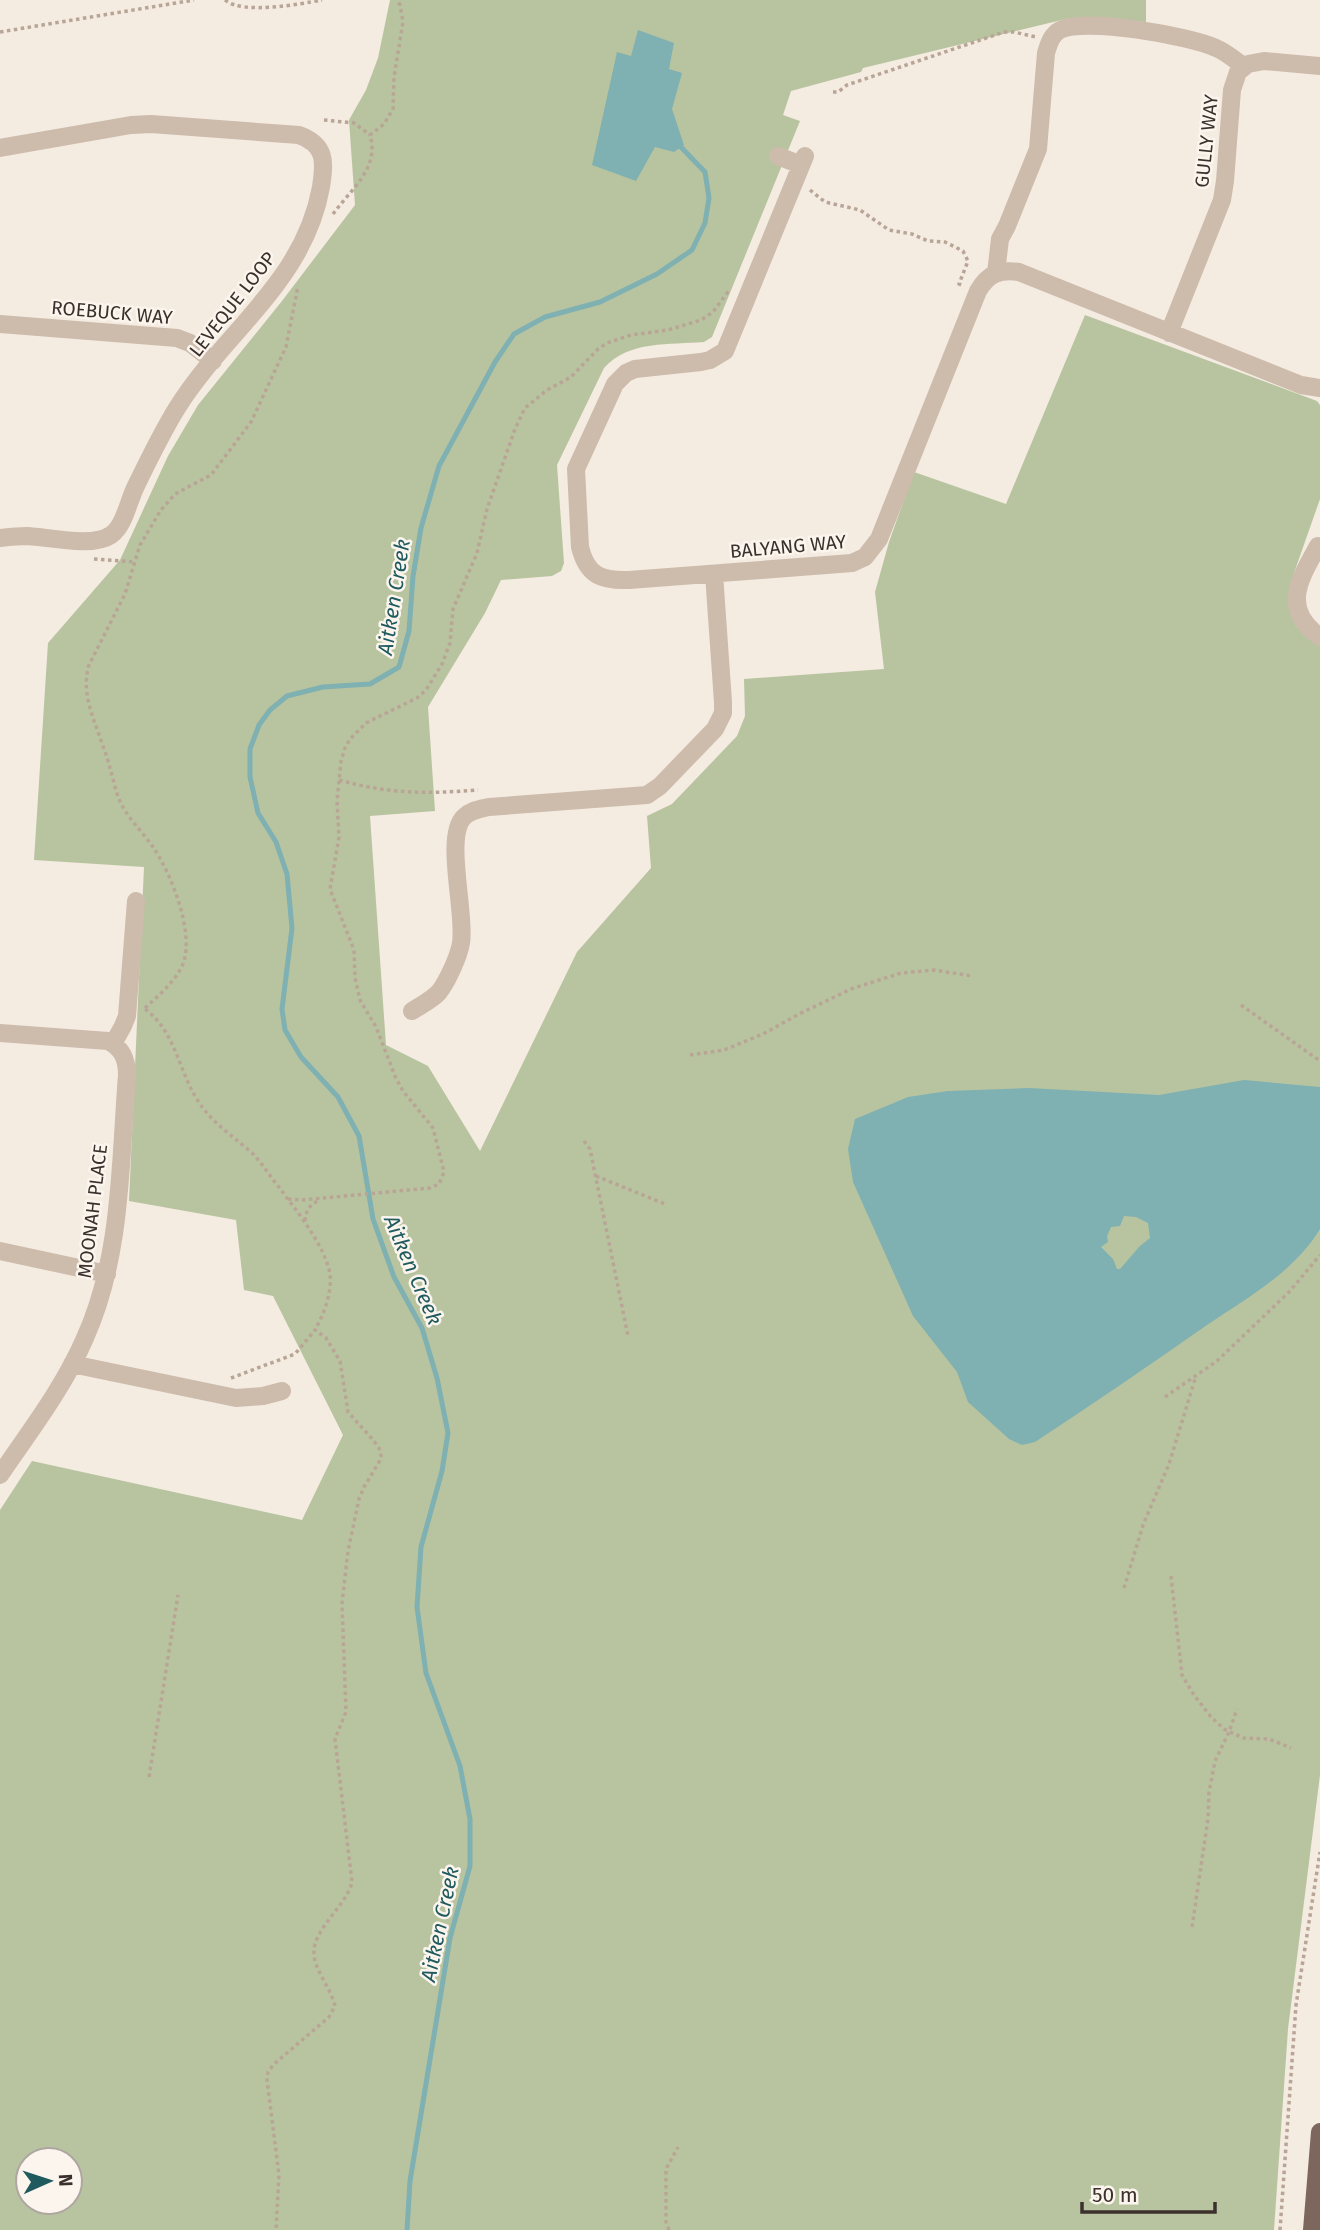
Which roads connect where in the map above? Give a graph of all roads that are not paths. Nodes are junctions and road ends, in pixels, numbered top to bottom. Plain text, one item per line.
1 (1243, 66) junction
2 (1320, 66) edge
3 (0, 148) edge
4 (778, 156) dead end
5 (1004, 272) junction
6 (0, 324) edge
7 (1169, 333) junction
8 (213, 361) junction
9 (1301, 384) junction
10 (1320, 388) edge
11 (1320, 397) edge
12 (0, 529) edge
13 (23, 536) junction
14 (0, 538) edge
15 (1319, 543) edge
16 (714, 574) junction
17 (1320, 624) edge
18 (1320, 637) edge
19 (136, 901) dead end
20 (412, 1010) dead end
21 (0, 1033) edge
22 (113, 1044) junction
23 (0, 1251) edge
24 (107, 1274) junction
25 (72, 1364) junction
26 (282, 1391) dead end
27 (0, 1475) edge
28 (1320, 2132) edge
29 (1312, 2230) edge

1 - 2 street
1 - 5 street
1 - 7 street, GULLY WAY
3 - 8 street, LEVEQUE LOOP
4 - 16 street, BALYANG WAY
5 - 7 street
5 - 16 street, BALYANG WAY
6 - 8 street, ROEBUCK WAY
7 - 9 street
8 - 13 street, LEVEQUE LOOP
9 - 10 street
9 - 11 street
12 - 13 street, LEVEQUE LOOP
13 - 14 street, LEVEQUE LOOP
15 - 17 street
15 - 18 street
16 - 20 street
19 - 22 street
21 - 22 street
22 - 24 street, MOONAH PLACE
23 - 24 street
24 - 25 street, MOONAH PLACE
25 - 26 street
25 - 27 street, MOONAH PLACE
28 - 29 main road

